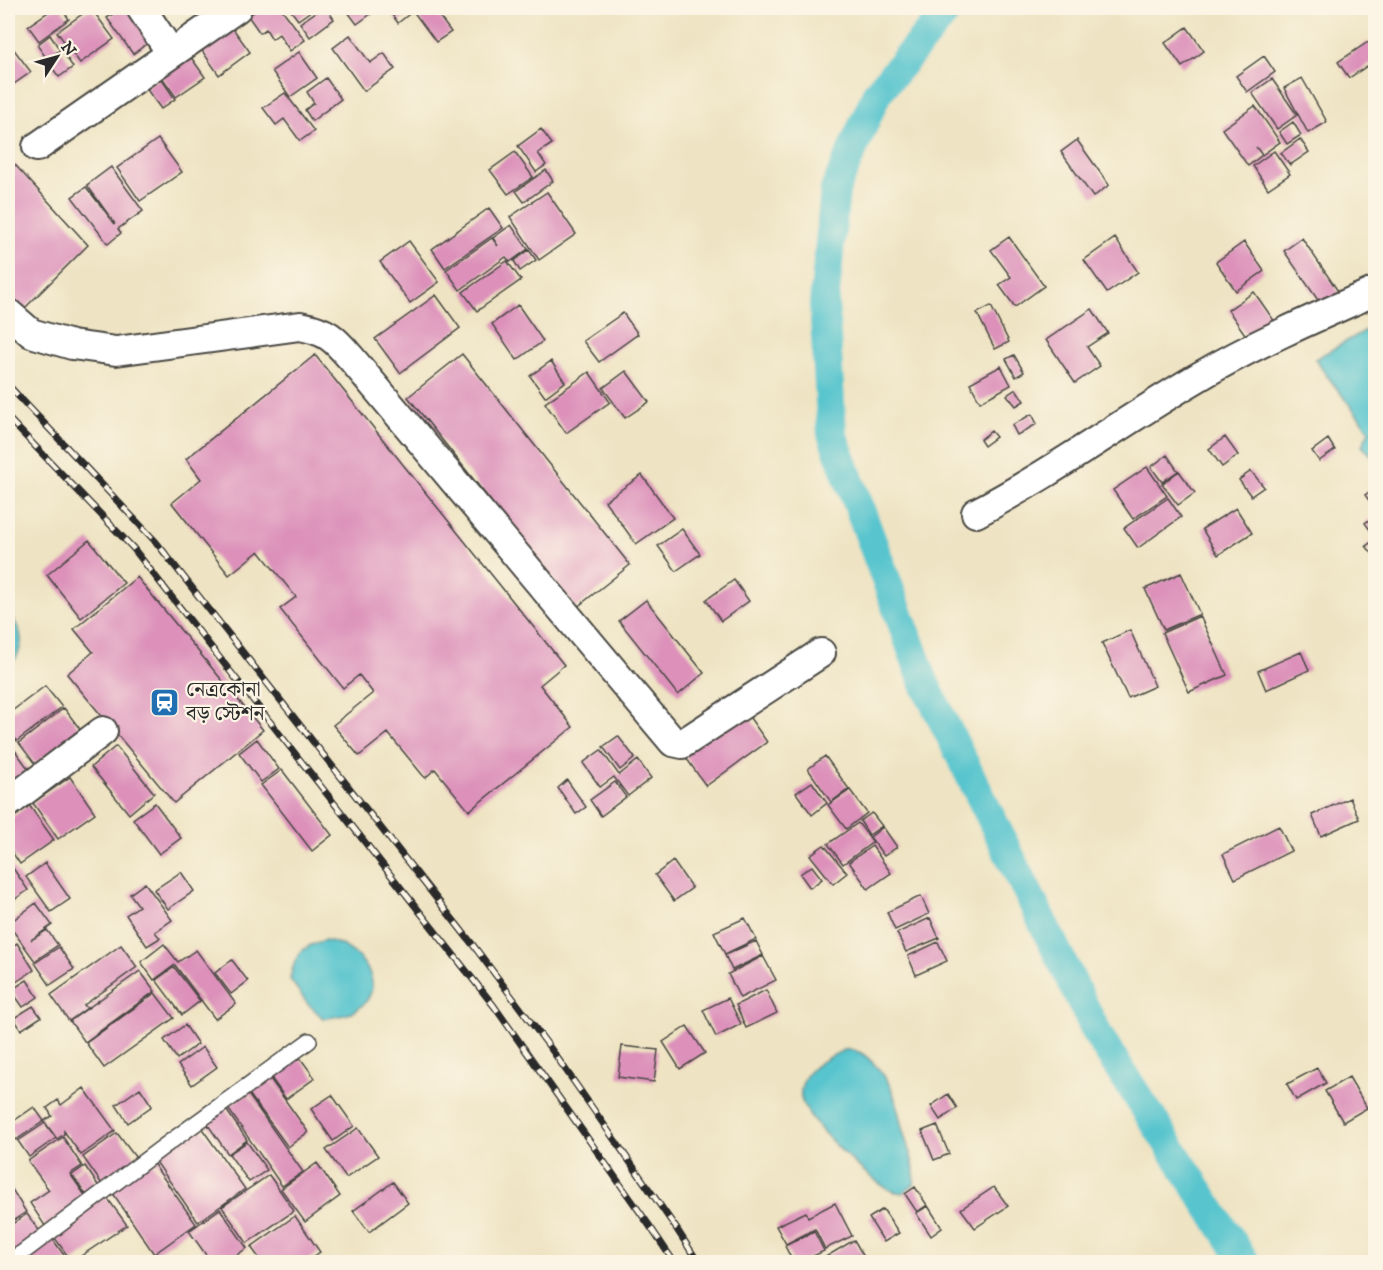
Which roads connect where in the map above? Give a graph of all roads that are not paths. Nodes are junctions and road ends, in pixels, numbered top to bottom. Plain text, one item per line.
1 (141, 8) edge
2 (237, 8) edge
3 (171, 53) junction
4 (37, 147) dead end
5 (1376, 291) edge
6 (8, 314) edge
7 (976, 513) dead end
8 (821, 653) dead end
9 (103, 731) dead end
10 (8, 803) edge
11 (309, 1041) dead end
12 (8, 1261) edge

1 - 3 street
2 - 3 street
3 - 4 street
5 - 7 street
6 - 8 street
9 - 10 street
11 - 12 lane

